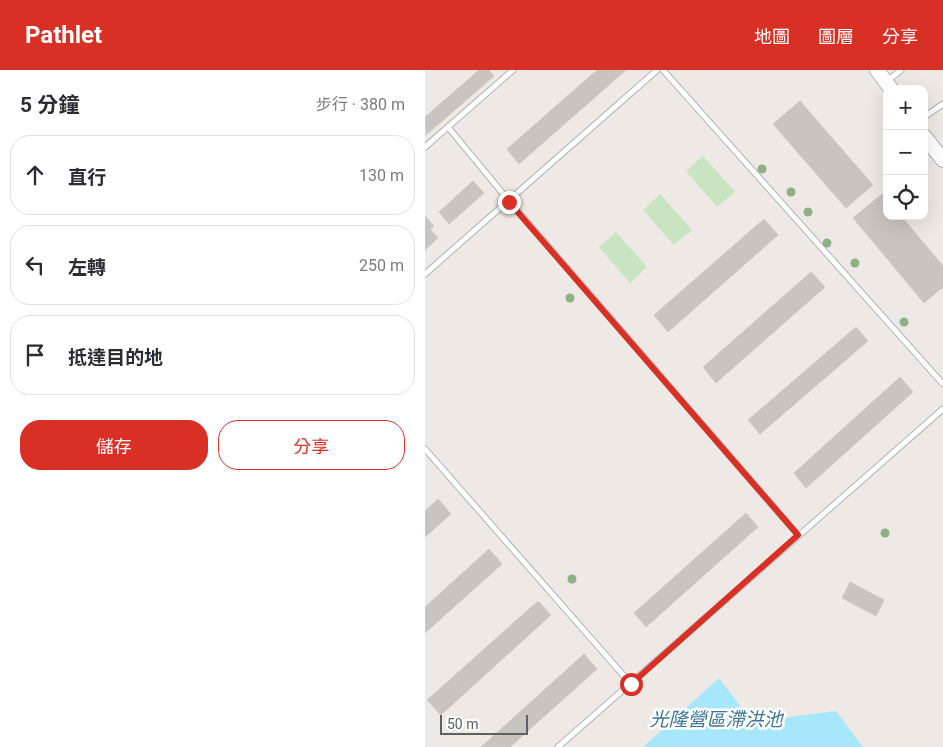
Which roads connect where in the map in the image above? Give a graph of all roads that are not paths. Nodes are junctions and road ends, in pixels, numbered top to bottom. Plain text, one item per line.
1 (513, 70) edge
2 (657, 70) edge
3 (663, 70) edge
4 (877, 70) edge
5 (901, 70) edge
6 (888, 85) edge
7 (943, 104) edge
8 (928, 114) edge
9 (448, 127) junction
10 (928, 141) edge
11 (425, 147) edge
12 (943, 160) edge
13 (509, 202) junction
14 (425, 274) edge
15 (943, 384) edge
16 (943, 409) edge
17 (425, 449) edge
18 (798, 535) junction
19 (631, 684) junction
20 (558, 747) edge

1 - 9 lane
2 - 13 lane
3 - 15 lane
4 - 6 main road
5 - 6 lane
7 - 8 lane
9 - 11 lane
9 - 13 lane
10 - 12 main road
13 - 14 lane
13 - 18 lane
16 - 18 lane
17 - 19 lane
18 - 19 lane
19 - 20 lane

